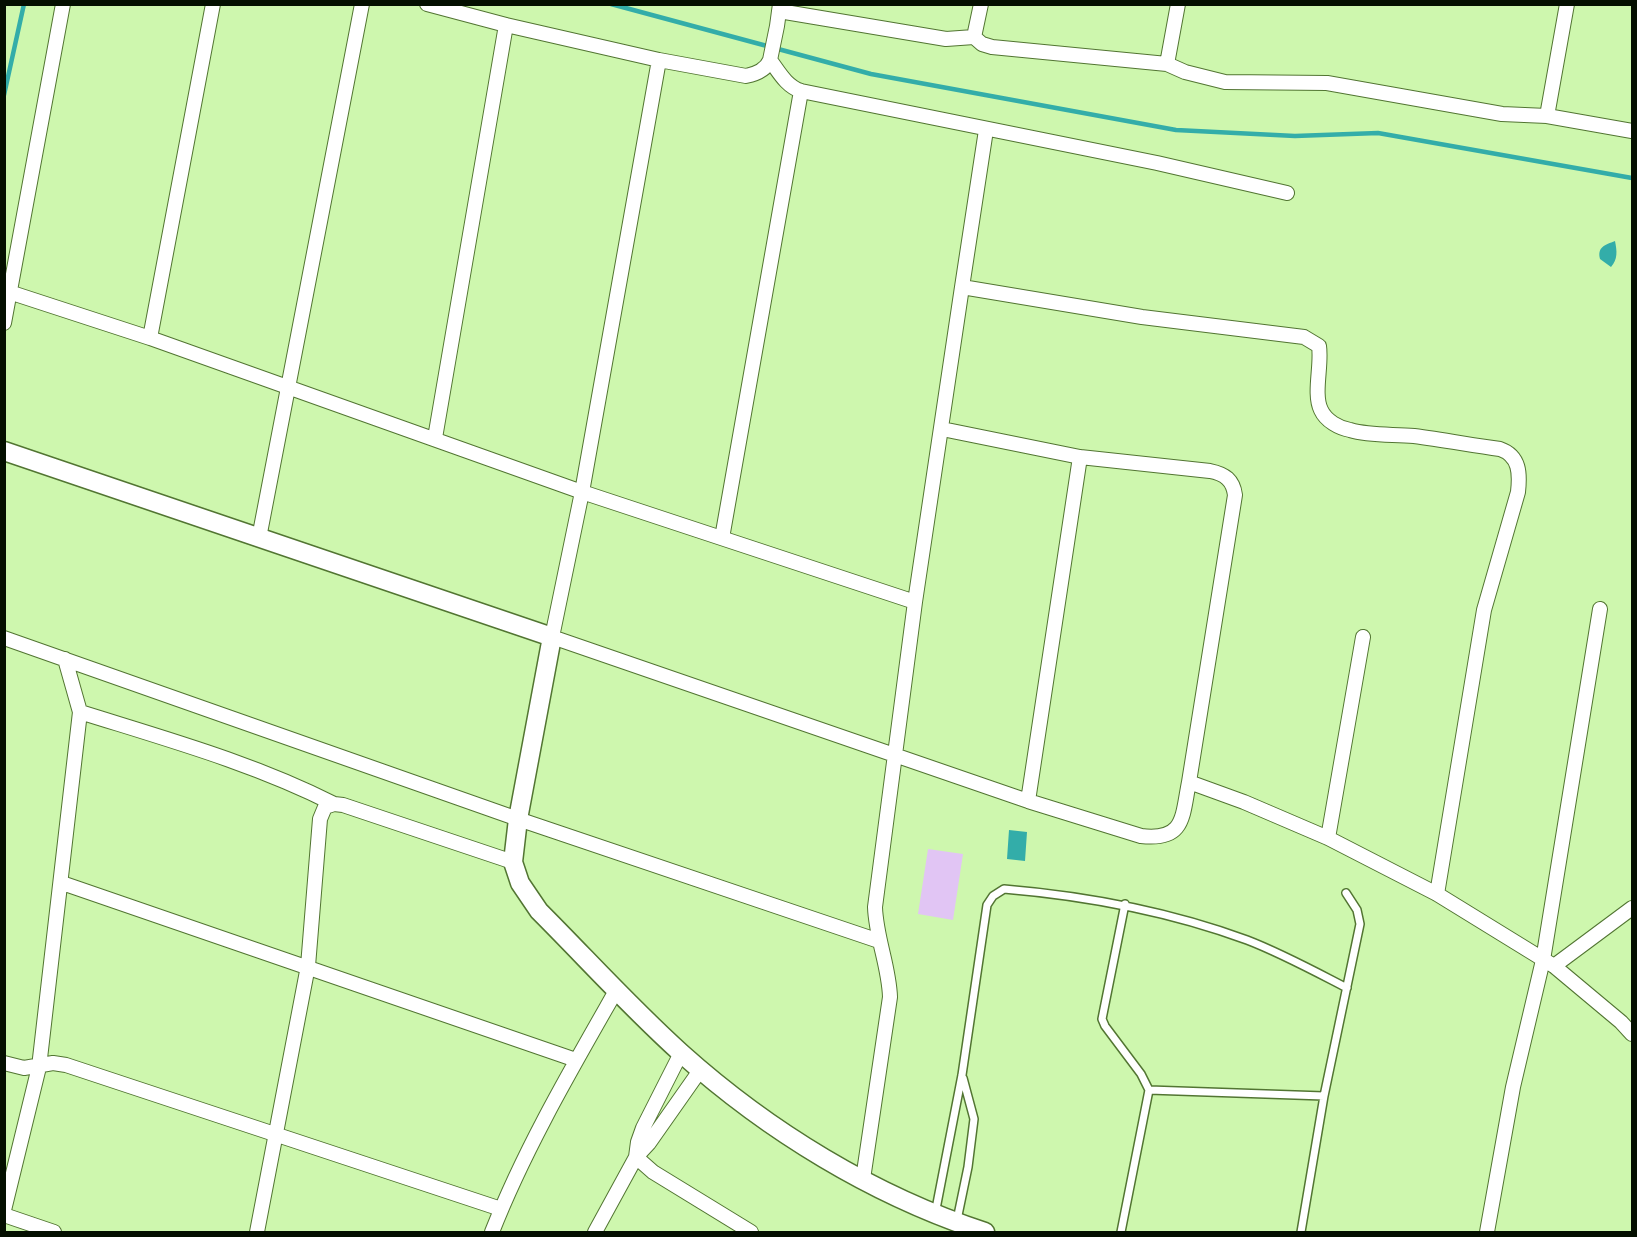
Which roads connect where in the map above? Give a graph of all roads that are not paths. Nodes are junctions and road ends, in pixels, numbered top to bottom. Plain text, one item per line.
1 (63, 4) edge
2 (213, 4) edge
3 (362, 4) edge
4 (427, 4) edge
5 (981, 4) edge
6 (1178, 4) edge
7 (1567, 4) edge
8 (779, 8) edge
9 (506, 25) junction
10 (974, 37) junction
11 (771, 55) junction
12 (659, 60) junction
13 (1167, 64) junction
14 (801, 91) junction
15 (1547, 116) junction
16 (986, 130) junction
17 (1632, 131) edge
18 (1287, 193) dead end
19 (962, 286) junction
20 (9, 292) junction
21 (4, 323) edge
22 (150, 338) junction
23 (289, 388) junction
24 (942, 429) junction
25 (435, 438) junction
26 (4, 451) edge
27 (1080, 457) junction
28 (582, 492) junction
29 (259, 538) junction
30 (722, 538) junction
31 (915, 602) junction
32 (1600, 609) dead end
33 (1363, 637) dead end
34 (4, 638) edge
35 (552, 638) junction
36 (64, 659) junction
37 (80, 712) junction
38 (896, 757) junction
39 (1189, 782) junction
40 (1028, 801) junction
41 (334, 804) junction
42 (518, 819) junction
43 (1328, 838) junction
44 (513, 862) junction
45 (62, 883) junction
46 (1346, 893) dead end
47 (1437, 894) junction
48 (1125, 904) junction
49 (1632, 908) edge
50 (879, 941) junction
51 (1549, 963) junction
52 (308, 966) junction
53 (1347, 988) junction
54 (617, 989) junction
55 (1627, 1018) edge
56 (1632, 1034) edge
57 (681, 1053) junction
58 (576, 1060) junction
59 (4, 1063) edge
60 (39, 1067) junction
61 (701, 1069) junction
62 (962, 1076) junction
63 (1149, 1090) junction
64 (1324, 1096) junction
65 (277, 1136) junction
66 (636, 1157) junction
67 (863, 1179) junction
68 (501, 1209) junction
69 (4, 1210) edge
70 (4, 1215) edge
71 (935, 1215) junction
72 (956, 1223) junction
73 (54, 1233) edge
74 (257, 1233) edge
75 (492, 1233) edge
76 (594, 1233) edge
77 (751, 1233) edge
78 (985, 1233) edge
79 (1121, 1233) edge
80 (1301, 1233) edge
81 (1487, 1233) edge

1 - 20 street
2 - 22 street
3 - 23 street
4 - 9 street
5 - 10 street
6 - 13 street
7 - 15 street
8 - 10 street
8 - 11 street
9 - 12 street
9 - 25 street
10 - 13 street
11 - 12 street
11 - 14 street
12 - 28 street
13 - 15 street
14 - 16 street
14 - 30 street
15 - 17 street
16 - 18 street
16 - 19 street
19 - 24 street
19 - 47 street
20 - 21 street
20 - 22 street
22 - 23 street
23 - 25 street
23 - 29 street
24 - 27 street
24 - 31 street
25 - 28 street
26 - 29 street
27 - 39 street
27 - 40 street
28 - 30 street
28 - 35 street
29 - 35 street
30 - 31 street
31 - 38 street
32 - 51 street
33 - 43 street
34 - 36 street
35 - 38 street
35 - 42 street
36 - 37 street
36 - 42 street
37 - 41 street
37 - 45 street
38 - 40 street
38 - 50 street
39 - 40 street
39 - 43 street
41 - 44 street
41 - 52 street
42 - 44 street
42 - 50 street
43 - 47 street
44 - 54 street
45 - 52 street
45 - 60 street
46 - 53 lane
47 - 51 street
48 - 53 lane
48 - 62 lane
48 - 63 lane
49 - 51 street
50 - 67 street
51 - 55 street
51 - 81 street
52 - 58 street
52 - 65 street
53 - 64 lane
54 - 57 street
54 - 58 street
55 - 56 street
57 - 61 street
57 - 66 street
58 - 68 street
59 - 60 street
60 - 65 street
60 - 69 street
61 - 66 street
61 - 67 street
62 - 71 lane
62 - 72 lane
63 - 64 lane
63 - 79 lane
64 - 80 lane
65 - 68 street
65 - 74 street
66 - 76 street
66 - 77 street
67 - 71 street
68 - 75 street
70 - 73 street
71 - 72 street
72 - 78 street

